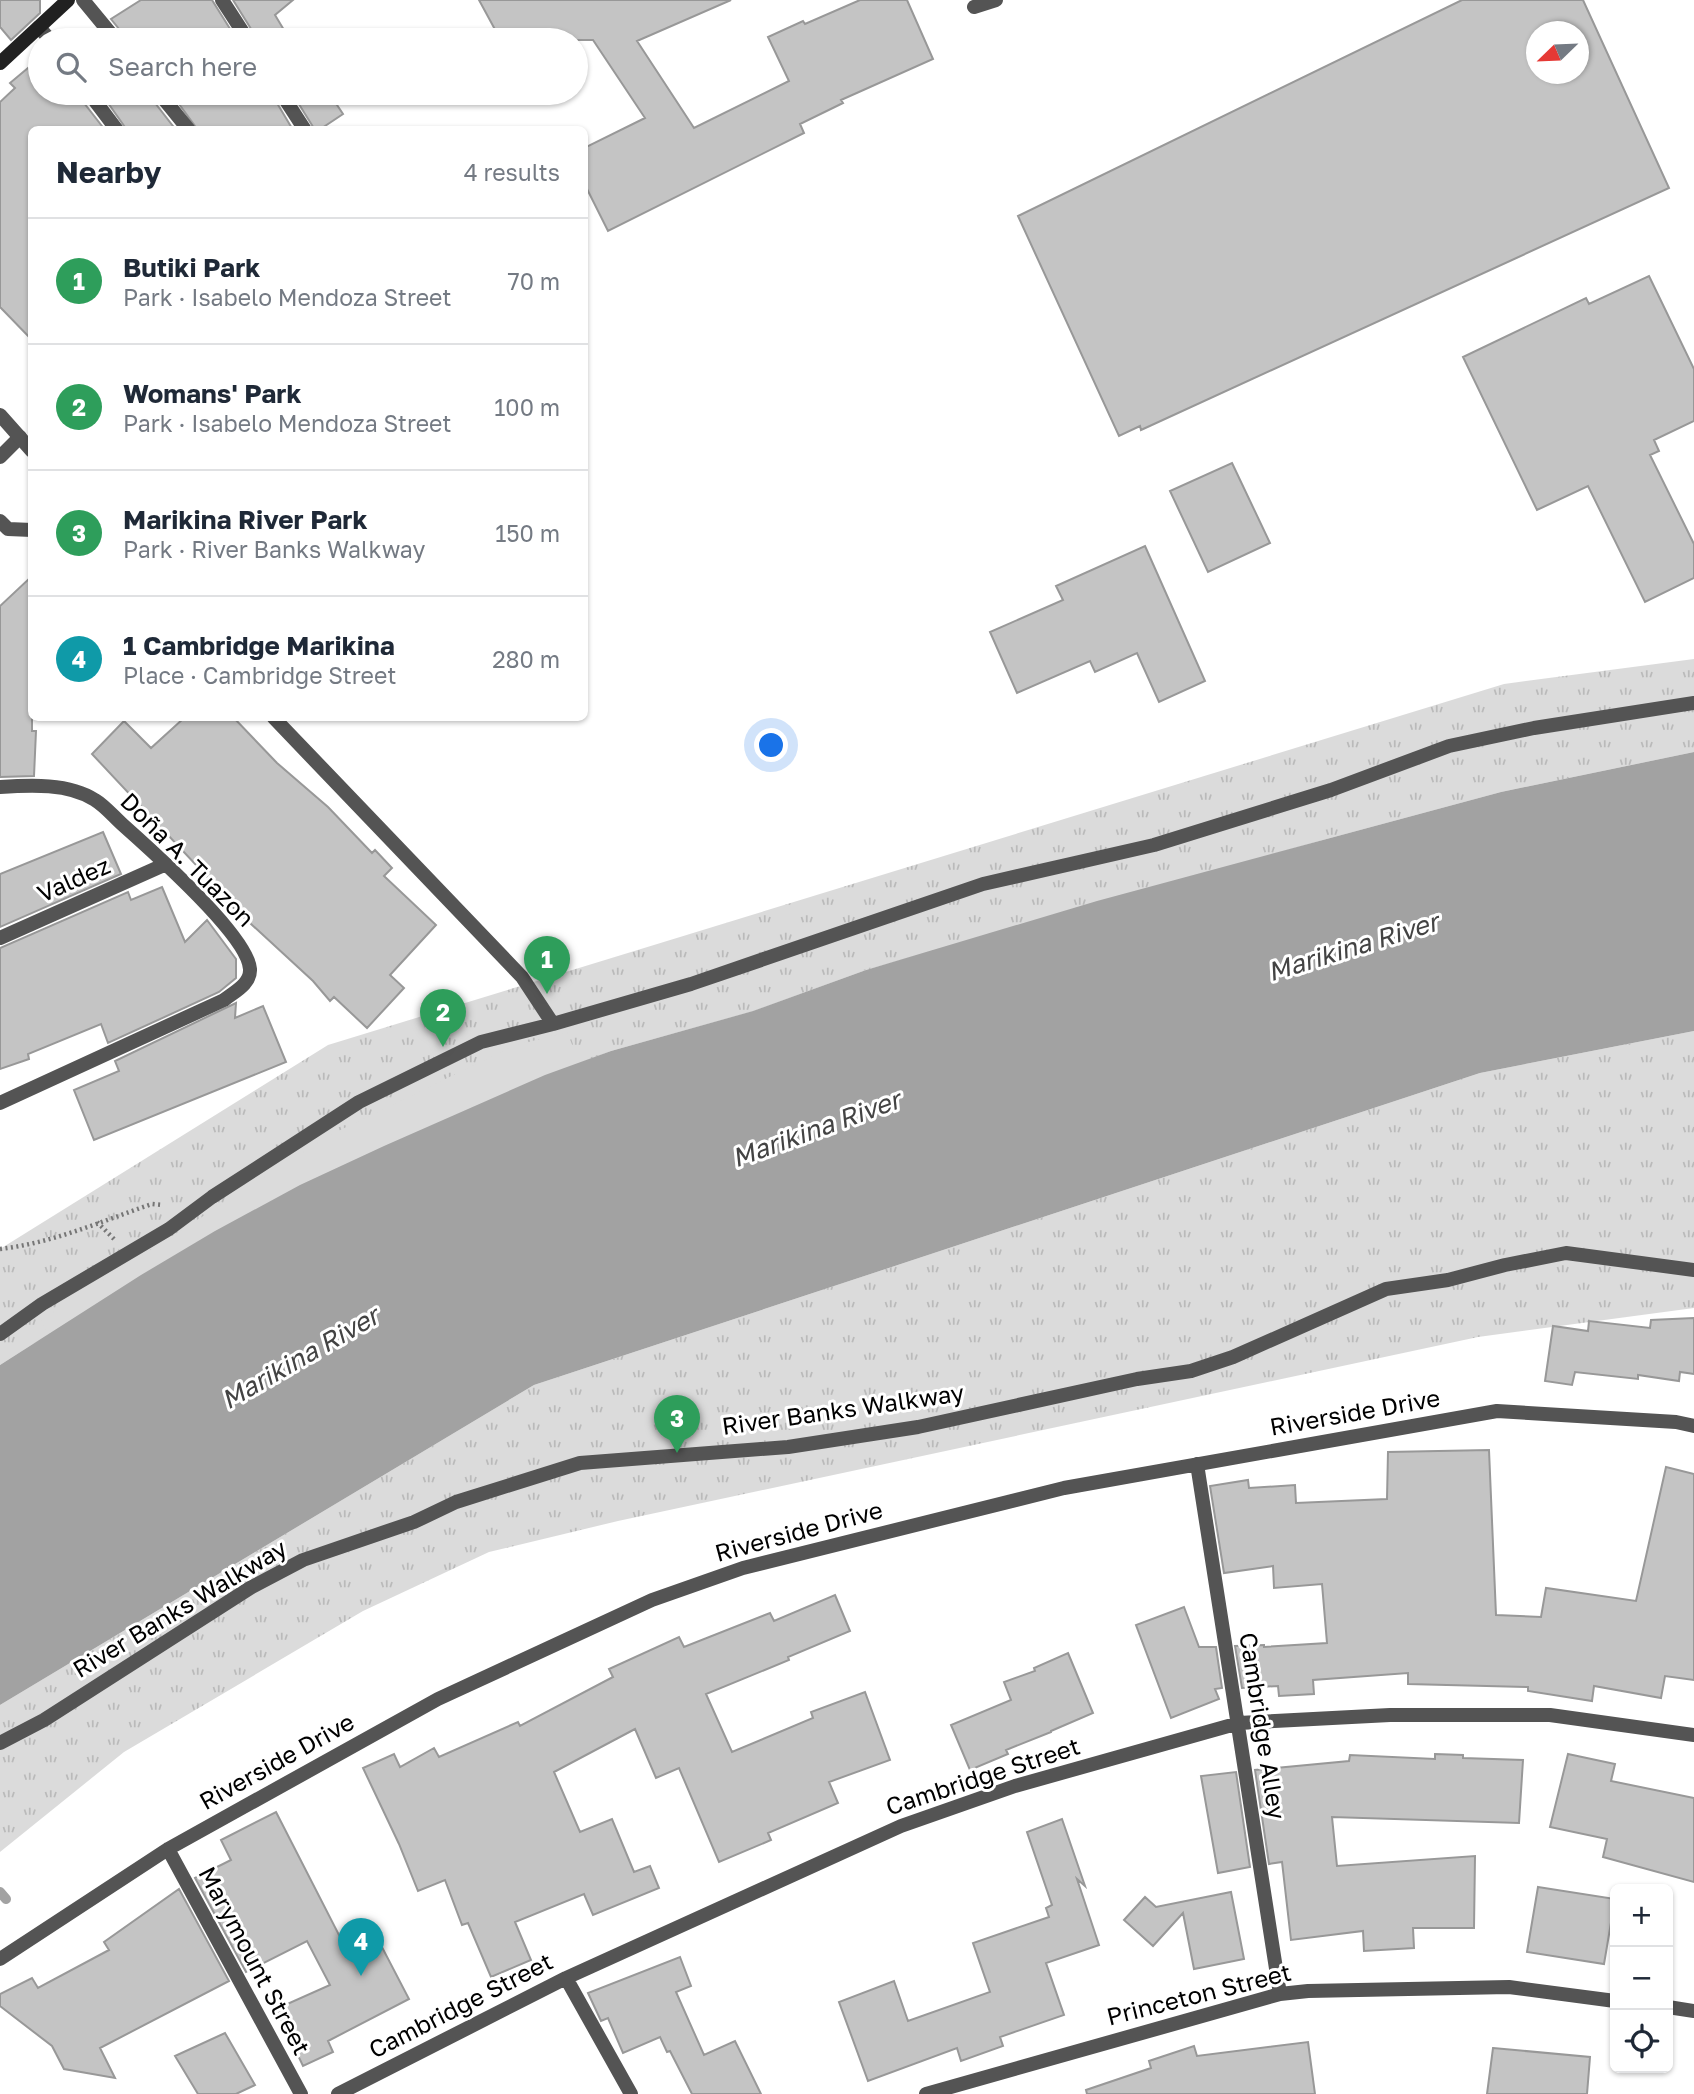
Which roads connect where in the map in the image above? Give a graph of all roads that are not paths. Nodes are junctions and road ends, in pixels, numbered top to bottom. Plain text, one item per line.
1 (68, 0) edge
2 (83, 0) edge
3 (222, 0) edge
4 (996, 0) edge
5 (974, 7) dead end
6 (39, 27) edge
7 (106, 28) edge
8 (240, 28) edge
9 (28, 37) edge
10 (0, 63) edge
11 (98, 105) edge
12 (169, 105) edge
13 (289, 105) edge
14 (114, 126) edge
15 (186, 126) edge
16 (302, 126) edge
17 (0, 415) edge
18 (20, 438) junction
19 (28, 447) edge
20 (0, 457) edge
21 (0, 521) edge
22 (28, 530) edge
23 (1694, 703) edge
24 (277, 721) edge
25 (0, 787) edge
26 (166, 864) junction
27 (0, 938) edge
28 (553, 1024) junction
29 (0, 1103) edge
30 (1694, 1270) edge
31 (0, 1334) edge
32 (1694, 1426) edge
33 (1197, 1464) junction
34 (1239, 1723) junction
35 (1694, 1735) edge
36 (0, 1743) edge
37 (168, 1849) junction
38 (0, 1959) edge
39 (566, 1978) junction
40 (1280, 1994) junction
41 (1610, 2000) edge
42 (1673, 2008) edge
43 (1694, 2011) edge
44 (301, 2094) edge
45 (338, 2094) edge
46 (631, 2094) edge
47 (926, 2094) edge

1 - 6 street
2 - 7 street
3 - 8 street
4 - 5 street
9 - 10 street
11 - 14 street
12 - 15 street
13 - 16 street
17 - 18 street
18 - 19 street
18 - 20 street
21 - 22 street
23 - 28 street
24 - 28 street
25 - 26 street, Doña A. Tuazon
26 - 27 street, Valdez
26 - 29 street, Doña A. Tuazon
28 - 31 street
30 - 36 street, River Banks Walkway
32 - 33 street, Riverside Drive
33 - 34 street, Cambridge Alley
33 - 37 street, Riverside Drive
34 - 35 street, Cambridge Street
34 - 39 street, Cambridge Street
34 - 40 street, Cambridge Alley
37 - 38 street, Riverside Drive
37 - 44 street, Marymount Street
39 - 45 street, Cambridge Street
39 - 46 street
40 - 41 street, Princeton Street
40 - 47 street, Princeton Street
42 - 43 street

